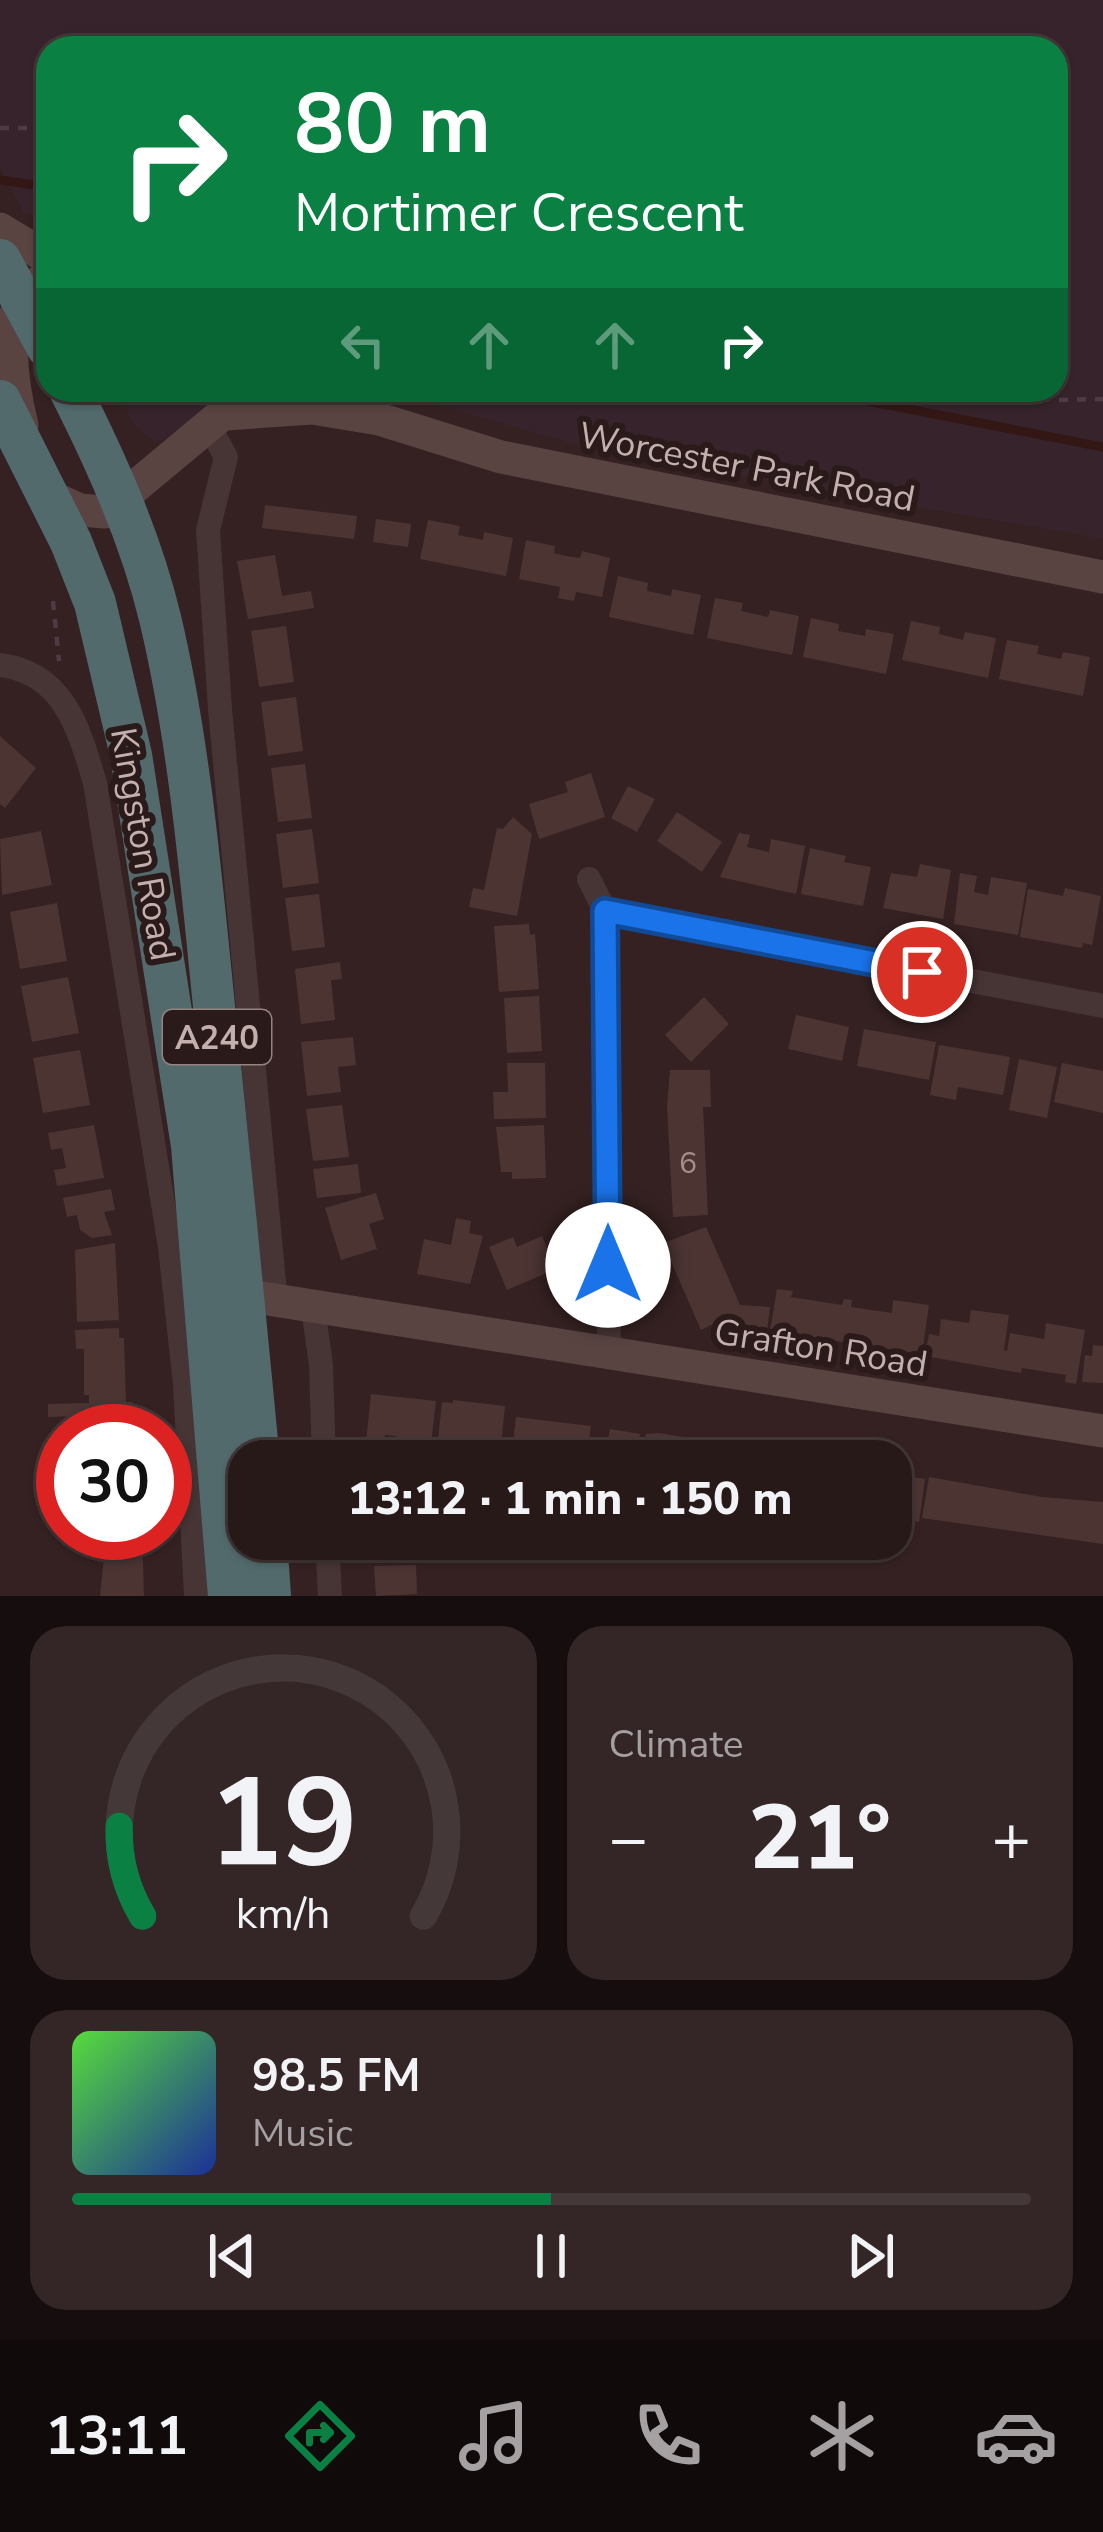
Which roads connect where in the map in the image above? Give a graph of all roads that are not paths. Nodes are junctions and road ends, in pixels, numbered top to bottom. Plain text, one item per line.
1 (0, 230) edge
2 (36, 251) edge
3 (22, 275) edge
4 (36, 314) edge
5 (0, 401) edge
6 (76, 402) edge
7 (349, 402) edge
8 (227, 410) edge
9 (379, 419) junction
10 (40, 479) junction
11 (121, 501) junction
12 (1103, 578) edge
13 (0, 665) edge
14 (590, 880) dead end
15 (605, 911) junction
16 (1103, 1006) edge
17 (260, 1299) junction
18 (313, 1308) junction
19 (609, 1353) junction
20 (1103, 1431) edge
21 (259, 1440) edge
22 (323, 1440) edge
23 (267, 1560) edge
24 (328, 1560) edge
25 (196, 1596) edge
26 (229, 1596) edge
27 (270, 1596) edge
28 (330, 1596) edge

1 - 2 main road
3 - 4 highway
3 - 10 main road
5 - 10 highway, Kingston Road / A240
6 - 11 highway, Kingston Road / A240
7 - 9 main road
8 - 9 main road
8 - 11 main road
8 - 17 street
9 - 12 main road, Worcester Park Road
10 - 11 main road
10 - 26 highway, Kingston Road / A240
11 - 17 highway, Kingston Road / A240
13 - 25 street
14 - 15 street
15 - 16 street
15 - 19 street
17 - 18 main road, Grafton Road
17 - 21 highway, Kingston Road / A240
18 - 19 main road, Grafton Road
18 - 22 street
19 - 20 main road, Grafton Road
23 - 27 highway
24 - 28 street

